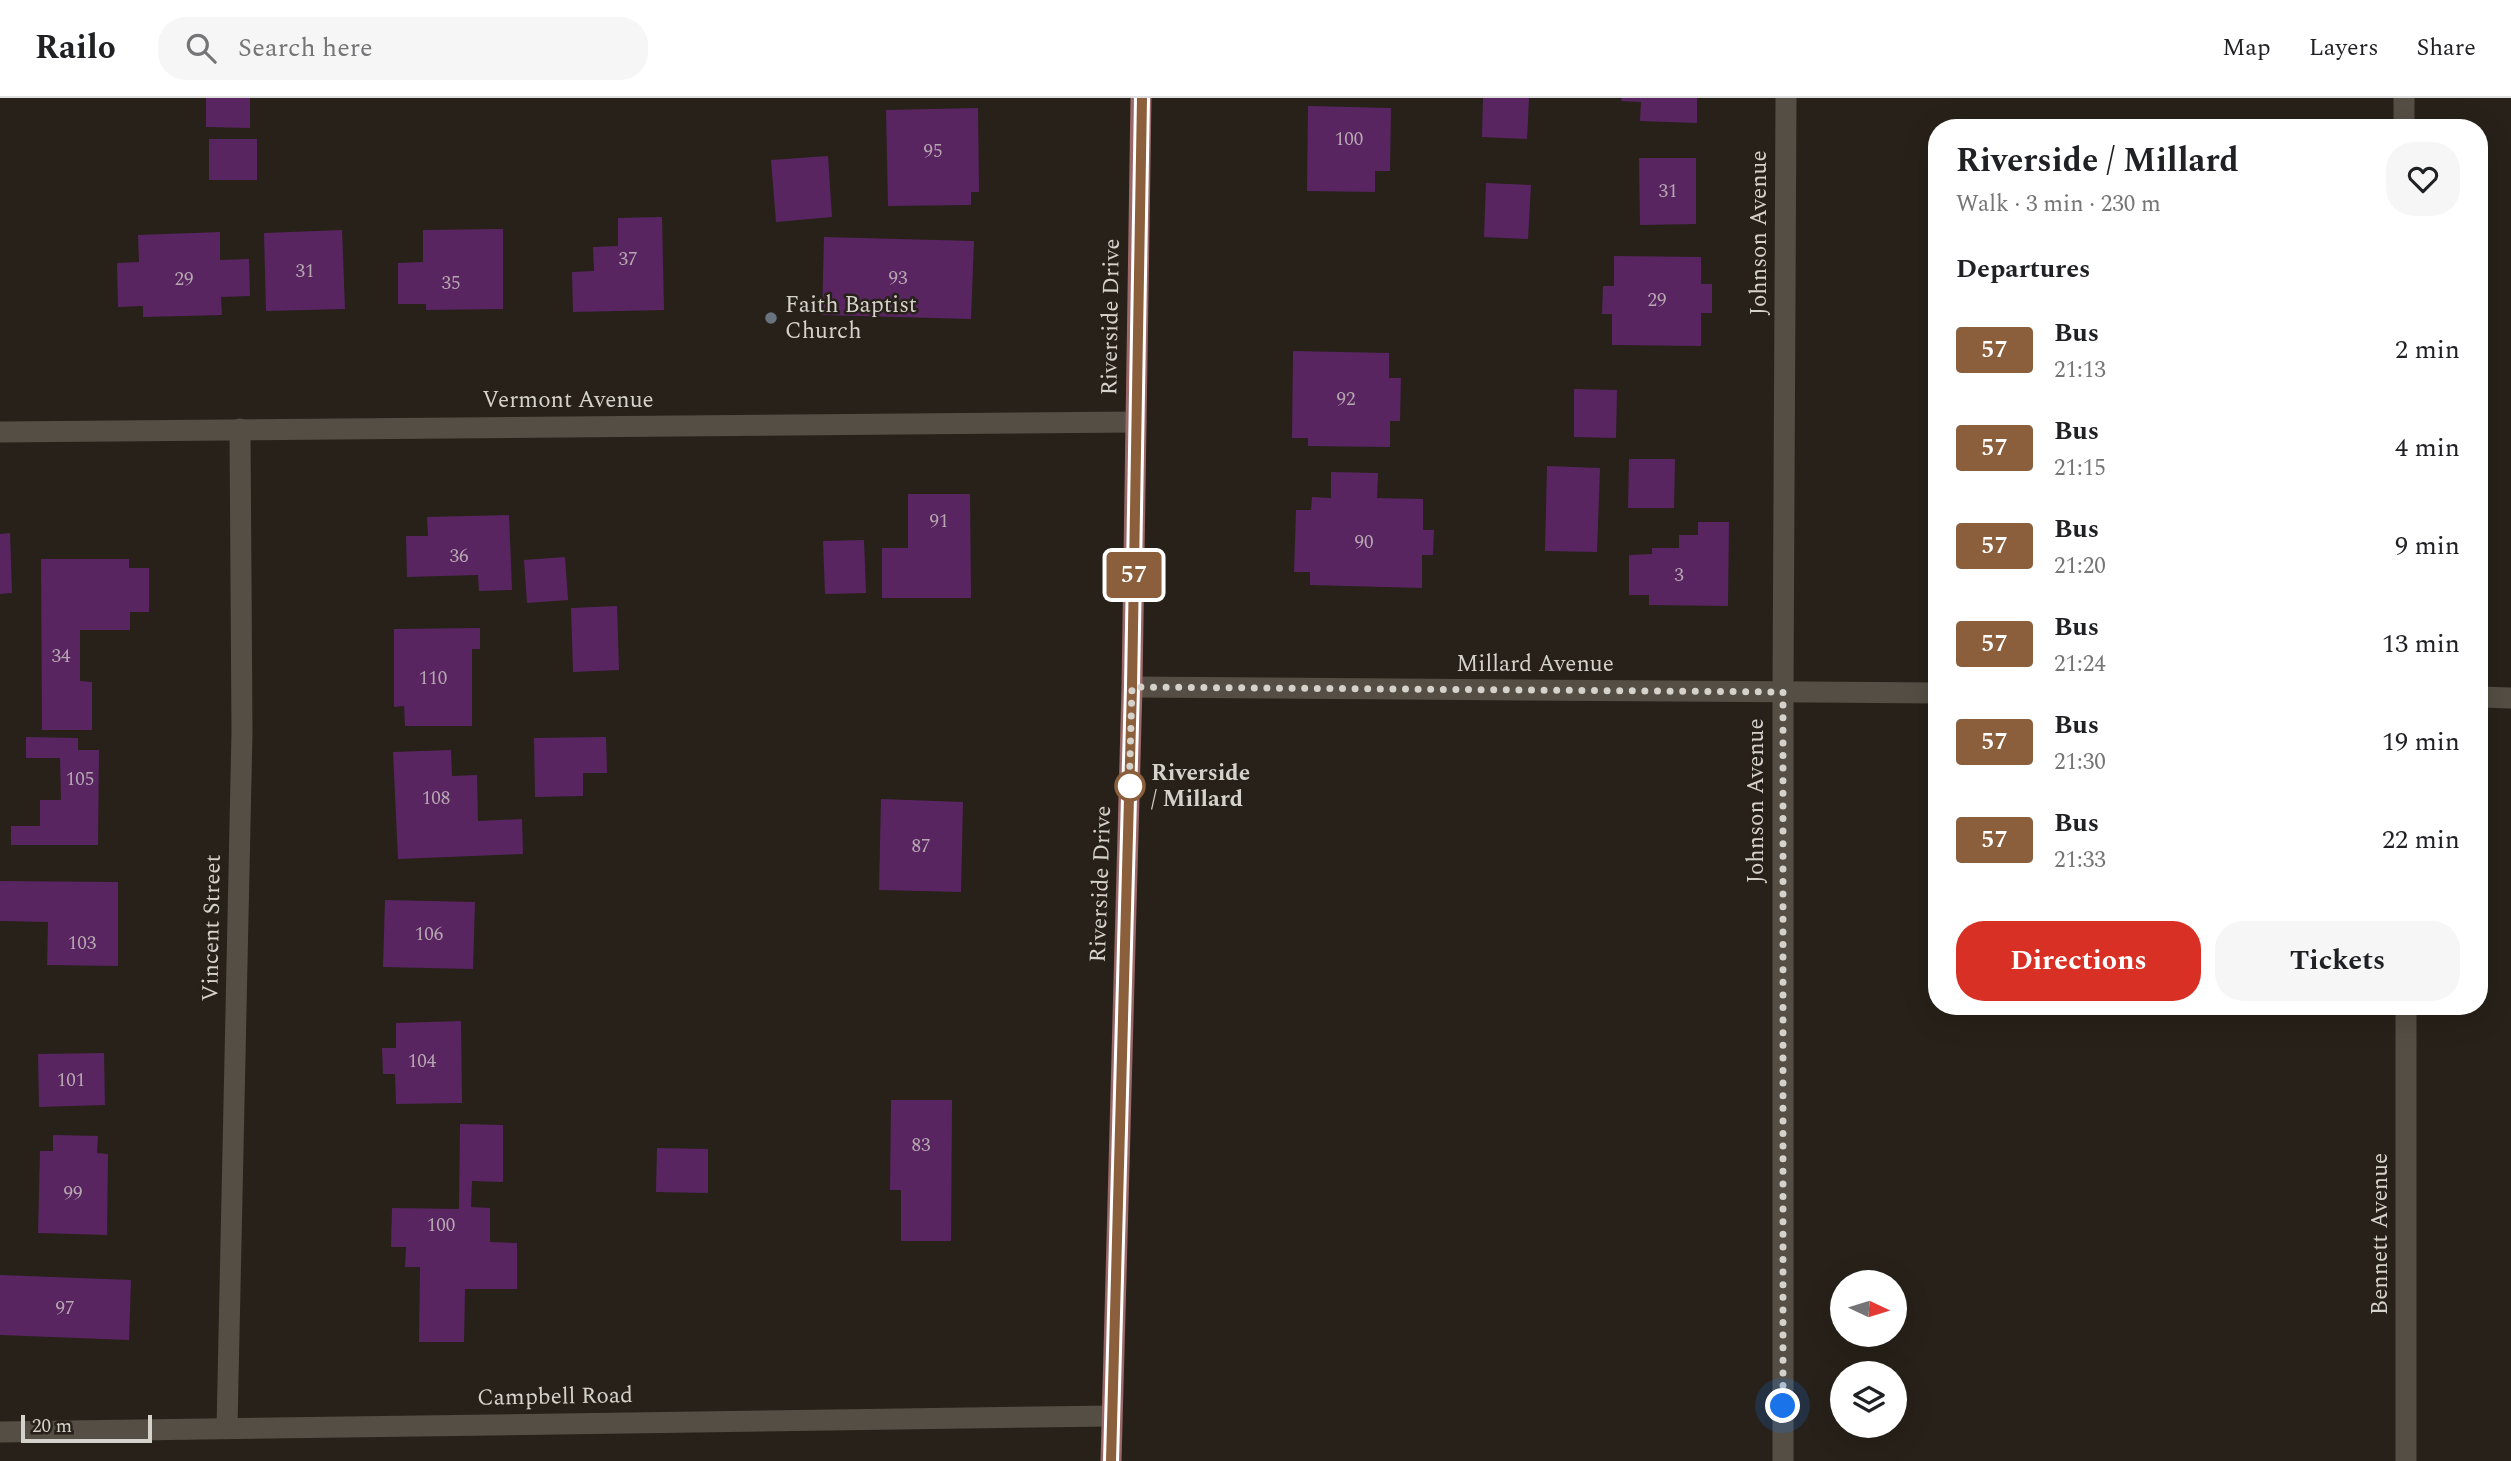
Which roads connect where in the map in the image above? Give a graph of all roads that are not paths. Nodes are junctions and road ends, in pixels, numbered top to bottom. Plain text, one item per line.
1 (1142, 98) edge
2 (1786, 98) edge
3 (2404, 98) edge
4 (2404, 119) edge
5 (1136, 422) junction
6 (240, 429) junction
7 (0, 432) edge
8 (1132, 687) junction
9 (1783, 692) junction
10 (1928, 693) edge
11 (2488, 698) edge
12 (2511, 698) edge
13 (2406, 1015) edge
14 (1111, 1416) junction
15 (227, 1428) junction
16 (0, 1432) edge
17 (1111, 1461) edge
18 (1783, 1461) edge
19 (2406, 1461) edge

1 - 5 main road, Riverside Drive
2 - 9 street, Johnson Avenue
3 - 4 street
5 - 6 street, Vermont Avenue
5 - 8 main road, Riverside Drive
6 - 7 street, Vermont Avenue
6 - 15 street, Vincent Street
8 - 9 street, Millard Avenue
8 - 14 main road, Riverside Drive
9 - 10 street, Millard Avenue
9 - 18 street, Johnson Avenue
11 - 12 street
13 - 19 street, Bennett Avenue
14 - 15 street, Campbell Road
14 - 17 main road, Riverside Drive
15 - 16 street, Campbell Road

